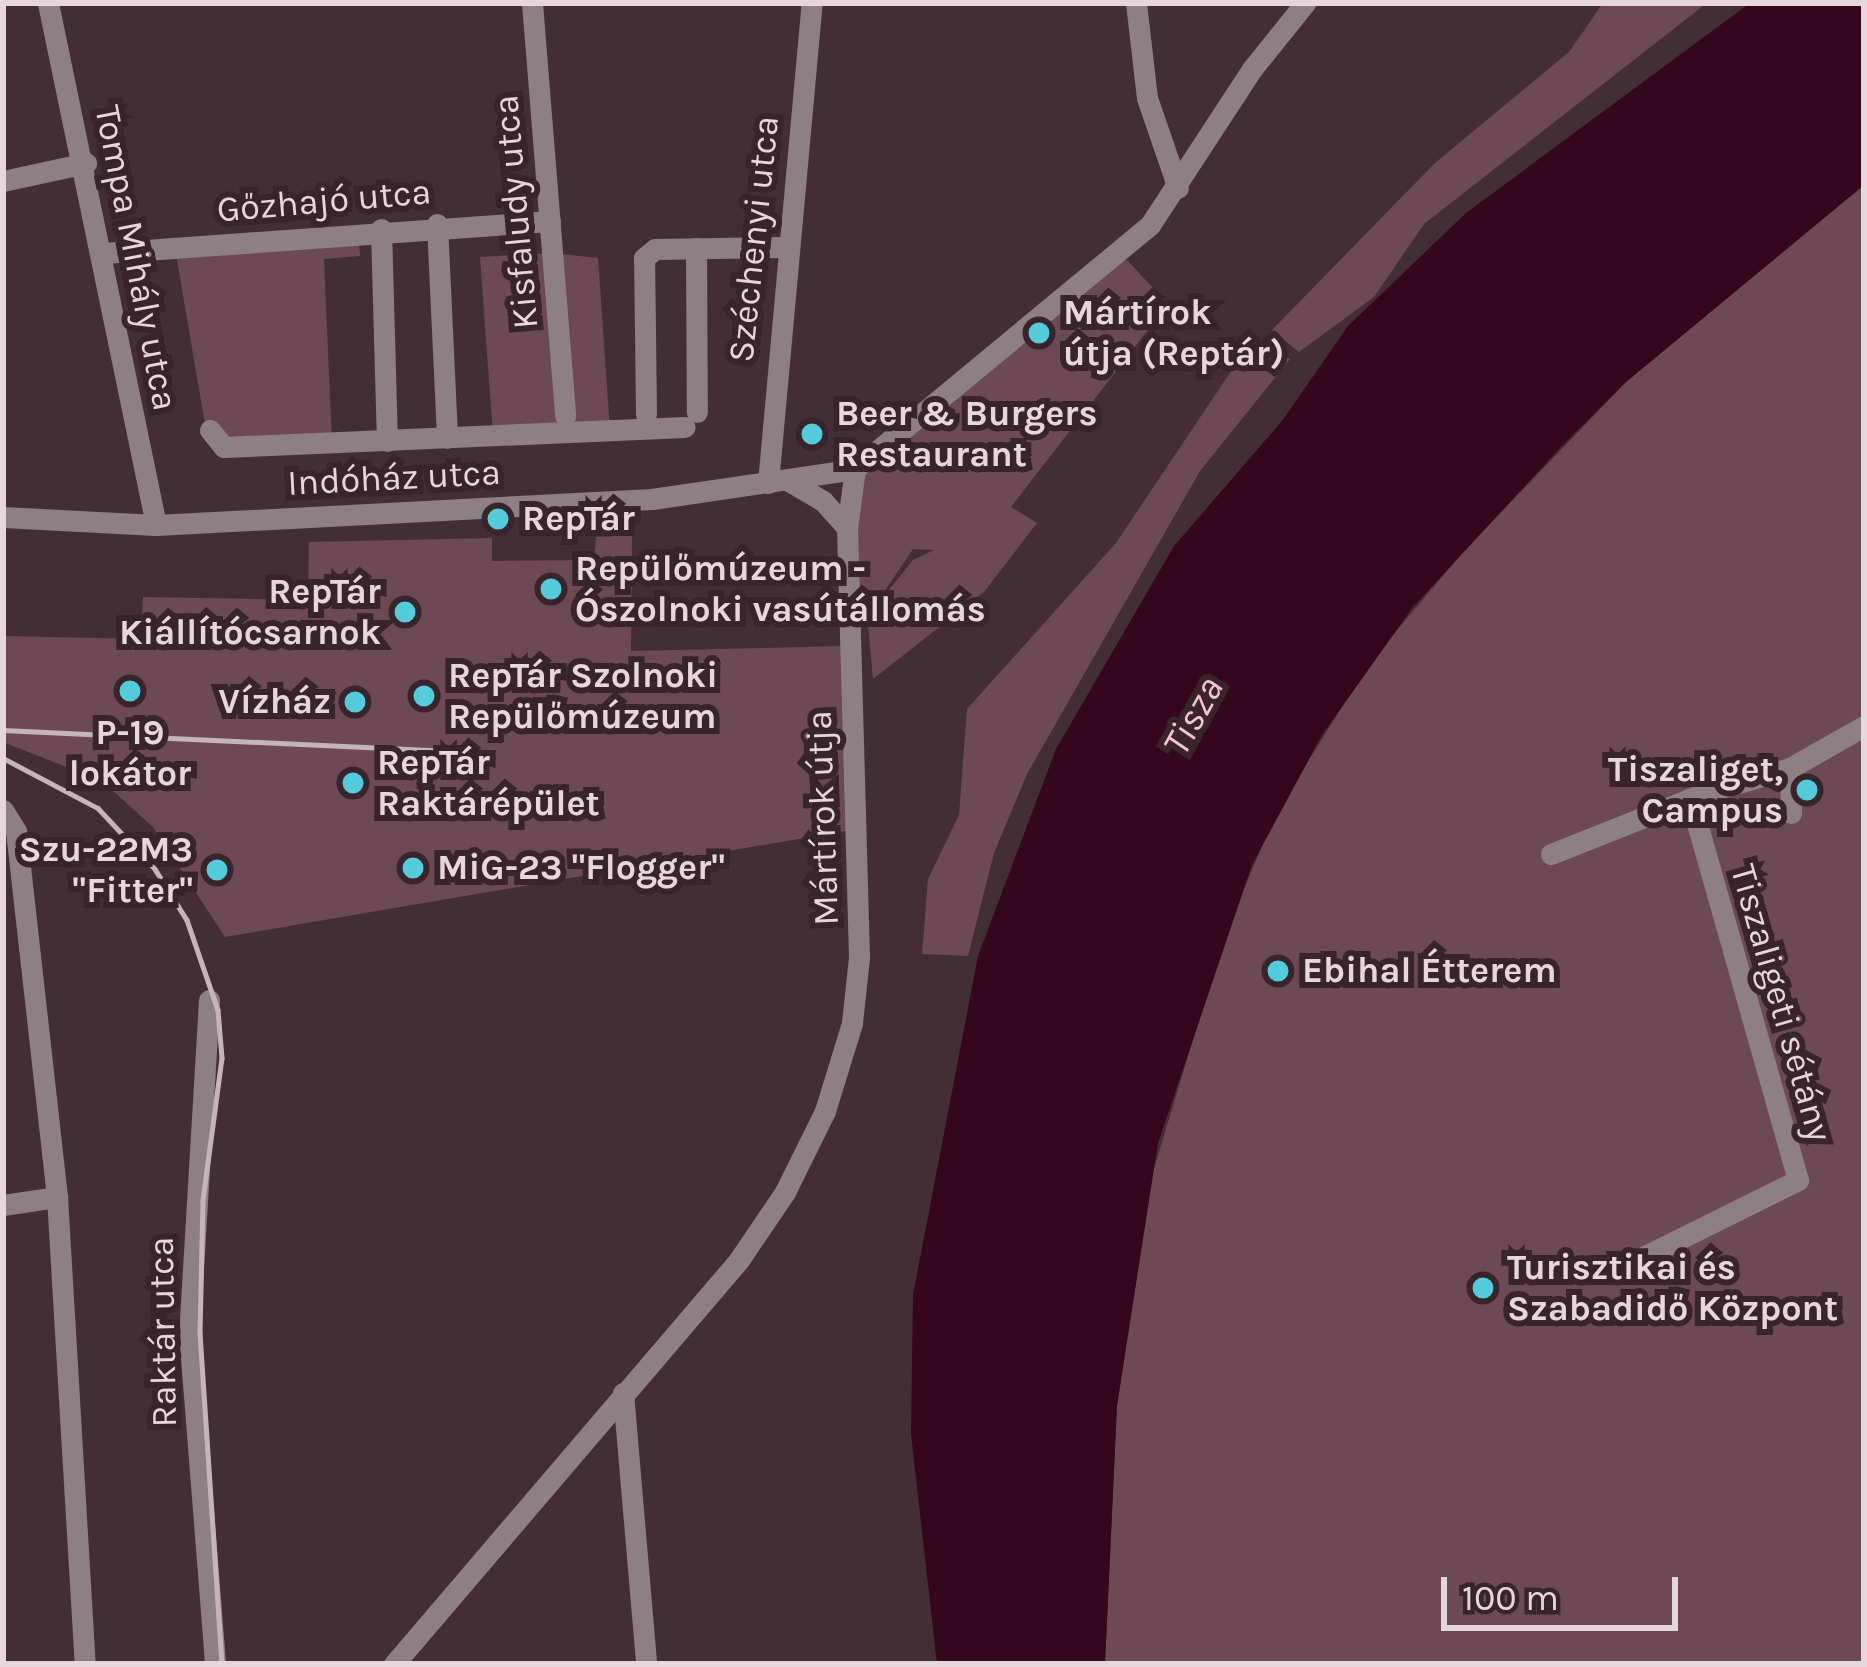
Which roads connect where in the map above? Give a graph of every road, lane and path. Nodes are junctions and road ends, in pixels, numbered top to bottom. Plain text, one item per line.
1 (49, 3) edge
2 (532, 3) edge
3 (812, 3) edge
4 (1136, 3) edge
5 (1305, 3) edge
6 (86, 164) junction
7 (3, 182) edge
8 (1178, 188) junction
9 (550, 221) junction
10 (437, 224) junction
11 (381, 230) junction
12 (787, 247) junction
13 (696, 248) junction
14 (104, 253) junction
15 (646, 414) dead end
16 (565, 416) dead end
17 (210, 430) dead end
18 (448, 438) junction
19 (387, 441) junction
20 (855, 469) junction
21 (777, 482) junction
22 (3, 517) edge
23 (156, 525) junction
24 (847, 528) junction
25 (1864, 726) edge
26 (1790, 768) junction
27 (1707, 792) junction
28 (3, 810) edge
29 (1791, 813) dead end
30 (1551, 854) dead end
31 (208, 1000) dead end
32 (57, 1197) junction
33 (3, 1205) edge
34 (1618, 1269) dead end
35 (622, 1394) junction
36 (85, 1664) edge
37 (215, 1664) edge
38 (394, 1664) edge
39 (648, 1664) edge

1 - 6 street, Tompa Mihály utca
2 - 9 street, Kisfaludy utca
3 - 12 street, Széchenyi utca
4 - 8 street
5 - 8 street
6 - 7 street
6 - 14 street, Tompa Mihály utca
8 - 20 street
9 - 10 street, Gőzhajó utca
9 - 16 street, Kisfaludy utca
10 - 11 street, Gőzhajó utca
10 - 18 street
11 - 14 street, Gőzhajó utca
11 - 19 street
12 - 13 street
12 - 21 street, Széchenyi utca
13 - 15 street
13 - 18 street
14 - 23 street, Tompa Mihály utca
17 - 19 street
18 - 19 street
20 - 21 street, Indóház utca
20 - 24 street, Mártírok útja
21 - 23 street, Indóház utca
21 - 24 street
22 - 23 street, Indóház utca
24 - 35 street, Mártírok útja
25 - 26 street
26 - 27 street
26 - 29 street
27 - 30 street
27 - 34 street, Tiszaligeti sétány
28 - 32 street
31 - 37 street, Raktár utca
32 - 33 street
32 - 36 street
35 - 38 street, Mártírok útja
35 - 39 street

